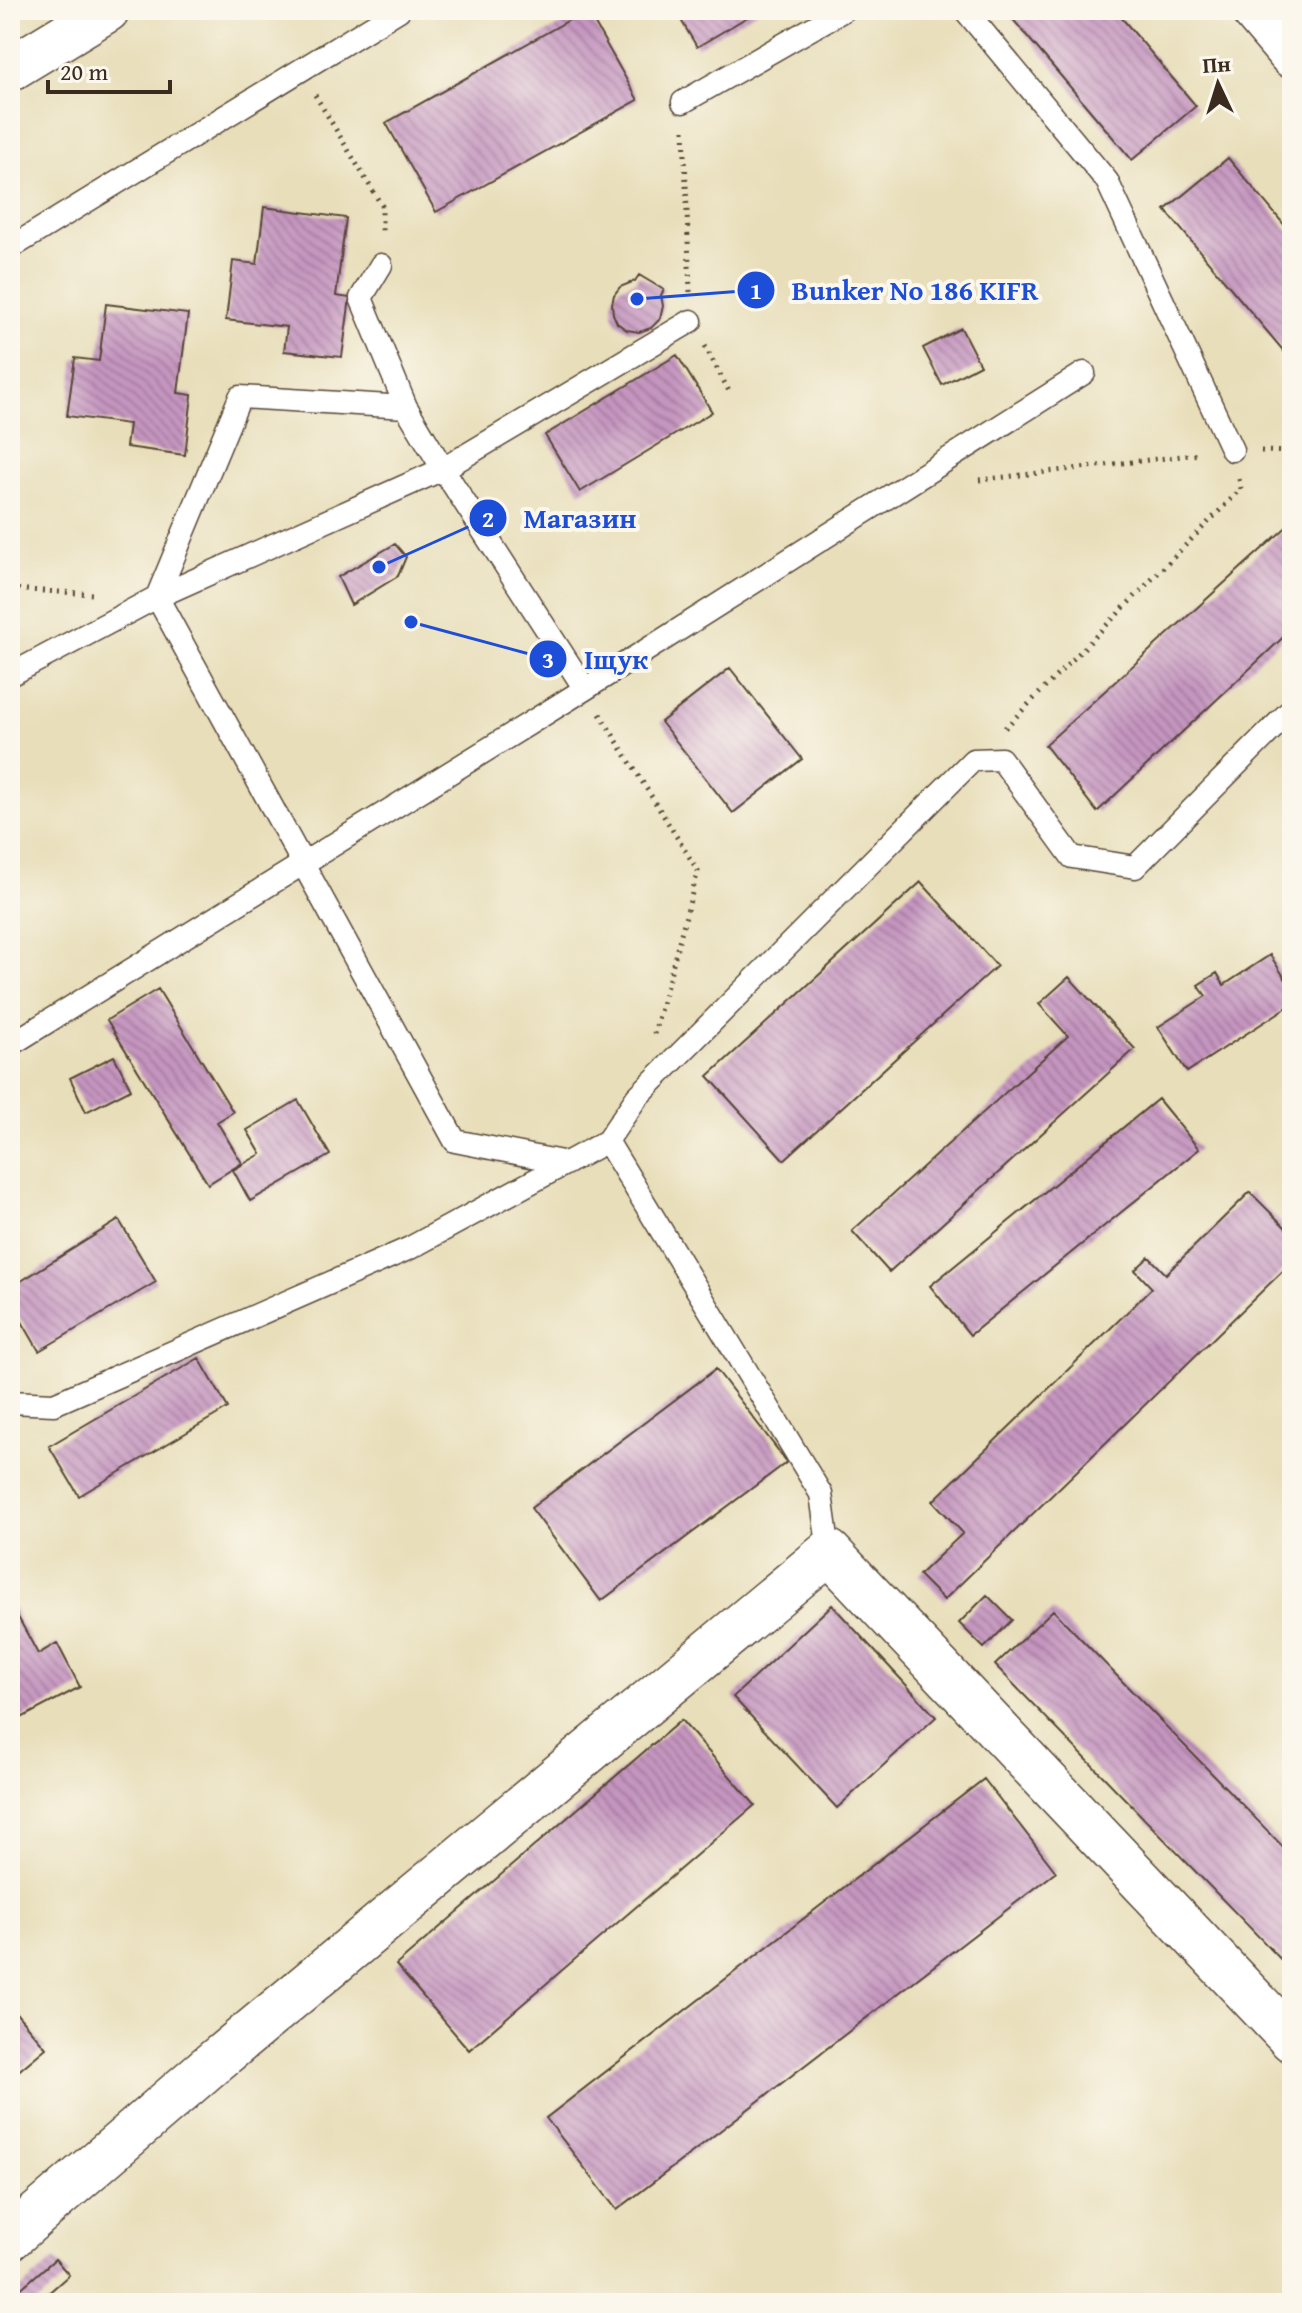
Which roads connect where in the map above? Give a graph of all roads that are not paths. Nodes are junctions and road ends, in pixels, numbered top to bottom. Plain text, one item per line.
1 (107, 10) edge
2 (399, 10) edge
3 (844, 10) edge
4 (965, 10) edge
5 (1253, 10) edge
6 (1292, 56) edge
7 (10, 69) edge
8 (683, 102) road end
9 (10, 248) edge
10 (381, 265) road end
11 (691, 321) road end
12 (1084, 373) dead end
13 (406, 407) junction
14 (1232, 450) road end
15 (443, 469) junction
16 (157, 597) junction
17 (10, 675) edge
18 (585, 689) junction
19 (1292, 709) edge
20 (302, 863) junction
21 (10, 1045) edge
22 (607, 1141) junction
23 (567, 1163) junction
24 (10, 1402) edge
25 (829, 1552) junction
26 (1292, 2040) edge
27 (10, 2238) edge

1 - 7 street
2 - 9 lane
3 - 8 lane
4 - 14 lane
5 - 6 street
10 - 13 lane
11 - 15 lane
12 - 18 lane
13 - 15 lane
13 - 16 lane
15 - 16 lane
15 - 18 lane
16 - 17 lane
16 - 20 lane
18 - 20 lane
19 - 22 lane
20 - 21 lane
20 - 23 lane
22 - 23 lane
22 - 25 lane
23 - 24 lane
25 - 26 street
25 - 27 street

